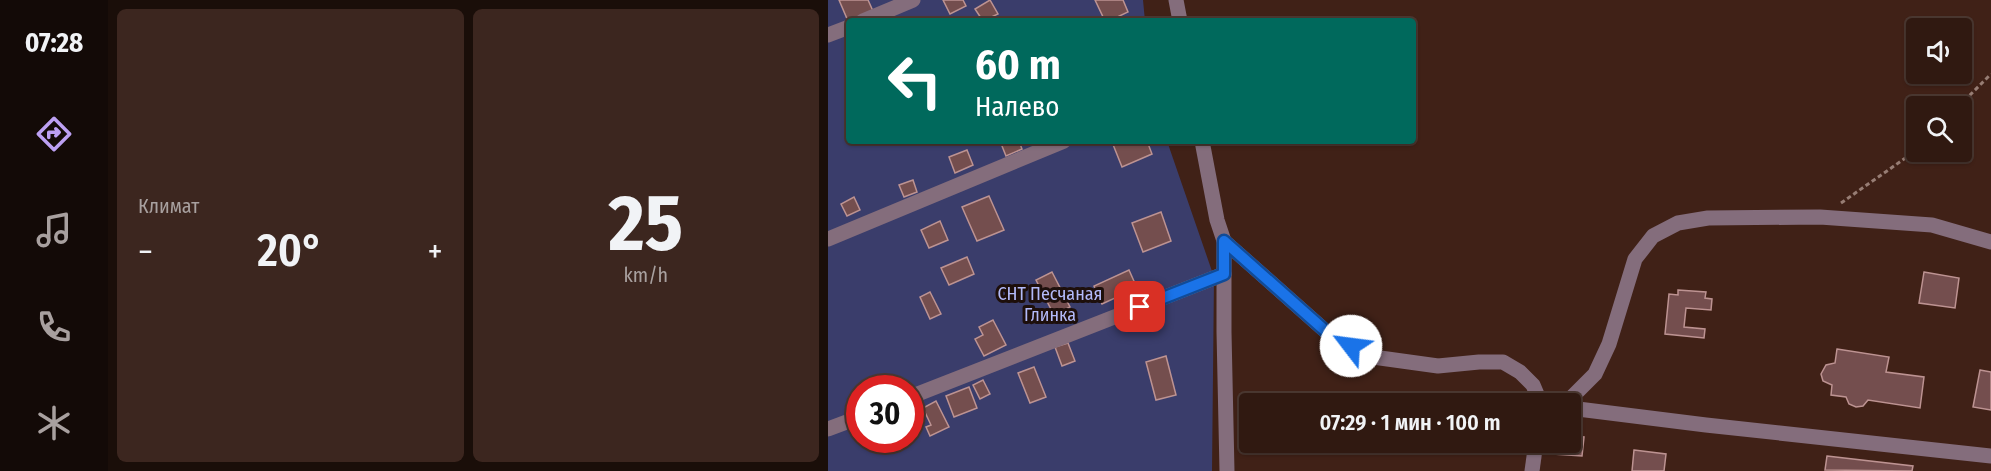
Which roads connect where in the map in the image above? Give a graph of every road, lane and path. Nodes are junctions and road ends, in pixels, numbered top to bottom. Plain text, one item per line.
1 (913, 0) edge
2 (1176, 0) edge
3 (870, 18) edge
4 (1179, 18) edge
5 (846, 28) edge
6 (828, 35) edge
7 (1991, 74) edge
8 (1969, 96) edge
9 (1057, 144) edge
10 (1203, 144) edge
11 (1906, 158) edge
12 (1820, 217) junction
13 (828, 238) edge
14 (1224, 241) junction
15 (1991, 242) edge
16 (1224, 274) junction
17 (924, 392) edge
18 (1536, 393) edge
19 (1576, 393) edge
20 (1581, 409) edge
21 (846, 422) edge
22 (828, 429) edge
23 (1534, 453) edge
24 (1991, 456) edge
25 (1227, 471) edge
26 (1532, 471) edge

1 - 3 street
2 - 4 street
5 - 6 street
7 - 8 path
9 - 13 street
10 - 14 street
11 - 12 path
12 - 15 street
12 - 19 street
14 - 16 street
14 - 18 street
16 - 17 street
16 - 25 street
20 - 24 street
21 - 22 street
23 - 26 street

